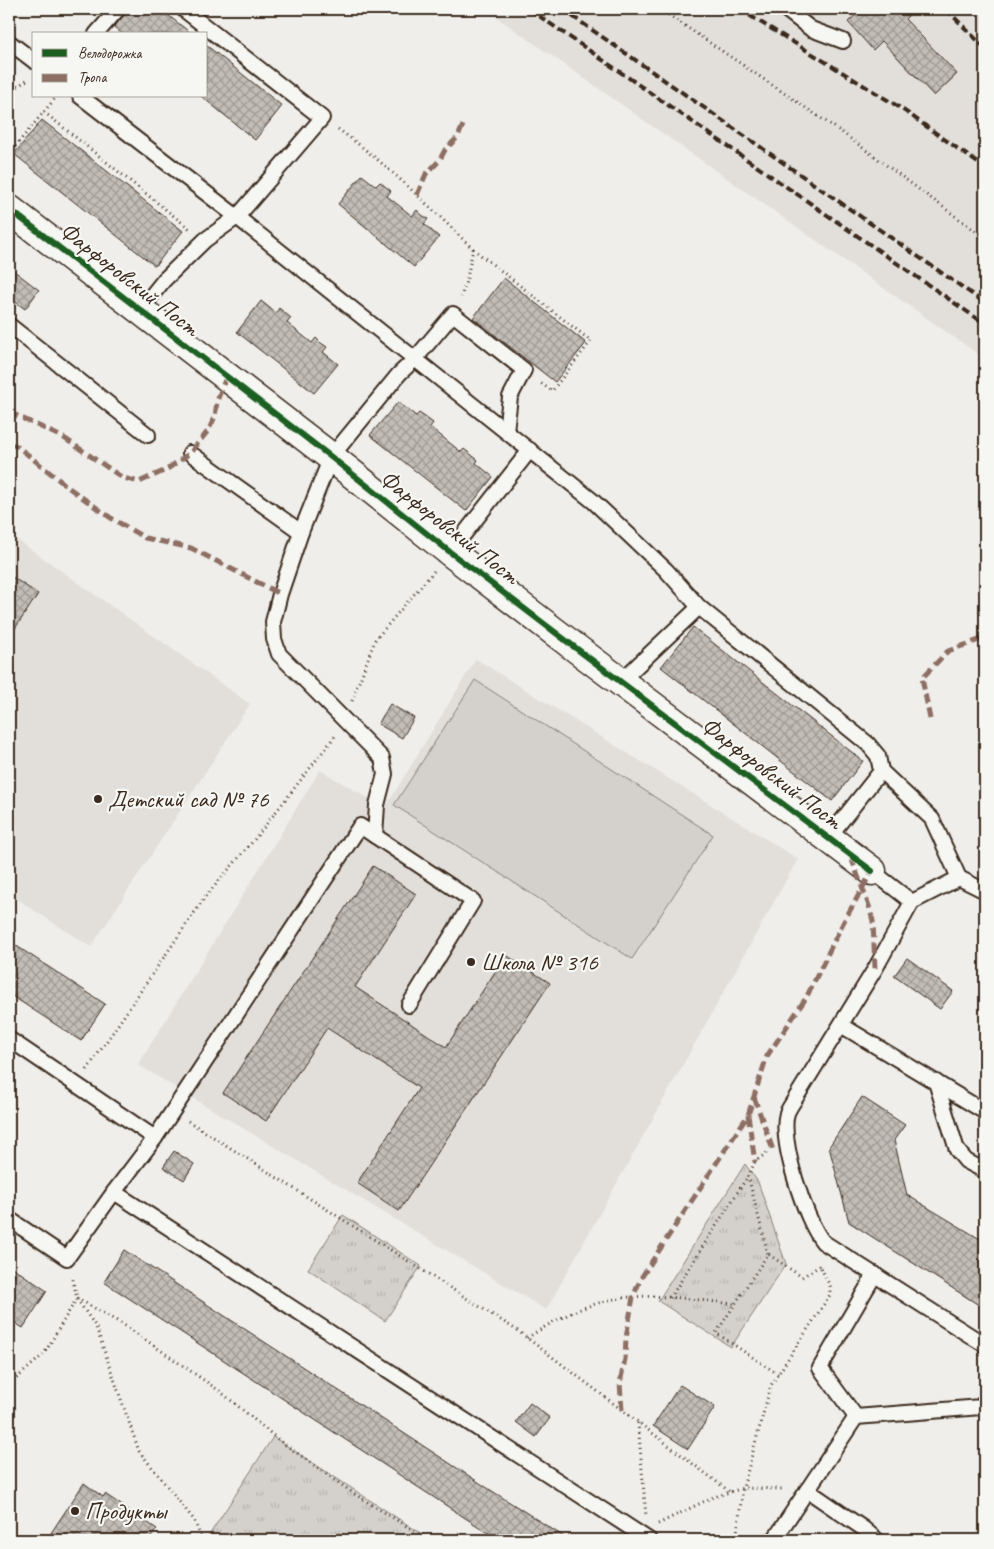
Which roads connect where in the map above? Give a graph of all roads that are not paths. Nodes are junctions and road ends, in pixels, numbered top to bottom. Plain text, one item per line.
1 (118, 9) edge
2 (182, 9) edge
3 (785, 9) edge
4 (98, 32) edge
5 (843, 41) dead end
6 (9, 42) edge
7 (32, 59) edge
8 (83, 98) edge
9 (9, 209) edge
10 (237, 217) junction
11 (140, 310) junction
12 (9, 325) edge
13 (415, 359) junction
14 (506, 431) junction
15 (148, 435) dead end
16 (530, 450) junction
17 (190, 453) dead end
18 (331, 457) junction
19 (301, 532) junction
20 (450, 552) junction
21 (699, 607) junction
22 (620, 681) junction
23 (881, 771) junction
24 (375, 836) junction
25 (828, 838) junction
26 (872, 871) joint
27 (959, 878) junction
28 (985, 891) edge
29 (912, 902) junction
30 (409, 1005) dead end
31 (841, 1025) junction
32 (9, 1039) edge
33 (936, 1082) junction
34 (985, 1112) edge
35 (156, 1138) junction
36 (985, 1171) edge
37 (114, 1192) junction
38 (9, 1219) edge
39 (875, 1274) junction
40 (985, 1345) edge
41 (984, 1408) edge
42 (856, 1417) junction
43 (807, 1490) junction
44 (645, 1535) edge
45 (774, 1540) edge
46 (877, 1540) edge

1 - 4 lane
2 - 10 lane
3 - 5 lane
6 - 7 lane
8 - 10 lane
9 - 11 street, Фарфоровский Пост
10 - 11 lane
10 - 13 lane
11 - 18 street, Фарфоровский Пост
12 - 15 lane
13 - 14 lane
13 - 14 lane
13 - 18 lane
14 - 16 lane
16 - 20 lane
16 - 21 lane
17 - 19 lane
18 - 19 lane
18 - 20 street, Фарфоровский Пост
19 - 24 lane
20 - 22 street, Фарфоровский Пост
21 - 22 lane
21 - 23 lane
22 - 25 street, Фарфоровский Пост
23 - 25 lane
23 - 27 lane
24 - 30 lane
24 - 35 lane
25 - 26 street, Фарфоровский Пост
26 - 29 lane
27 - 28 lane
27 - 29 lane
29 - 31 lane
31 - 33 lane
31 - 39 lane
32 - 35 lane
33 - 34 lane
33 - 36 lane
35 - 37 lane
37 - 38 lane
37 - 44 lane
39 - 40 lane
39 - 42 lane
41 - 42 lane
42 - 43 lane
43 - 45 lane
43 - 46 lane

